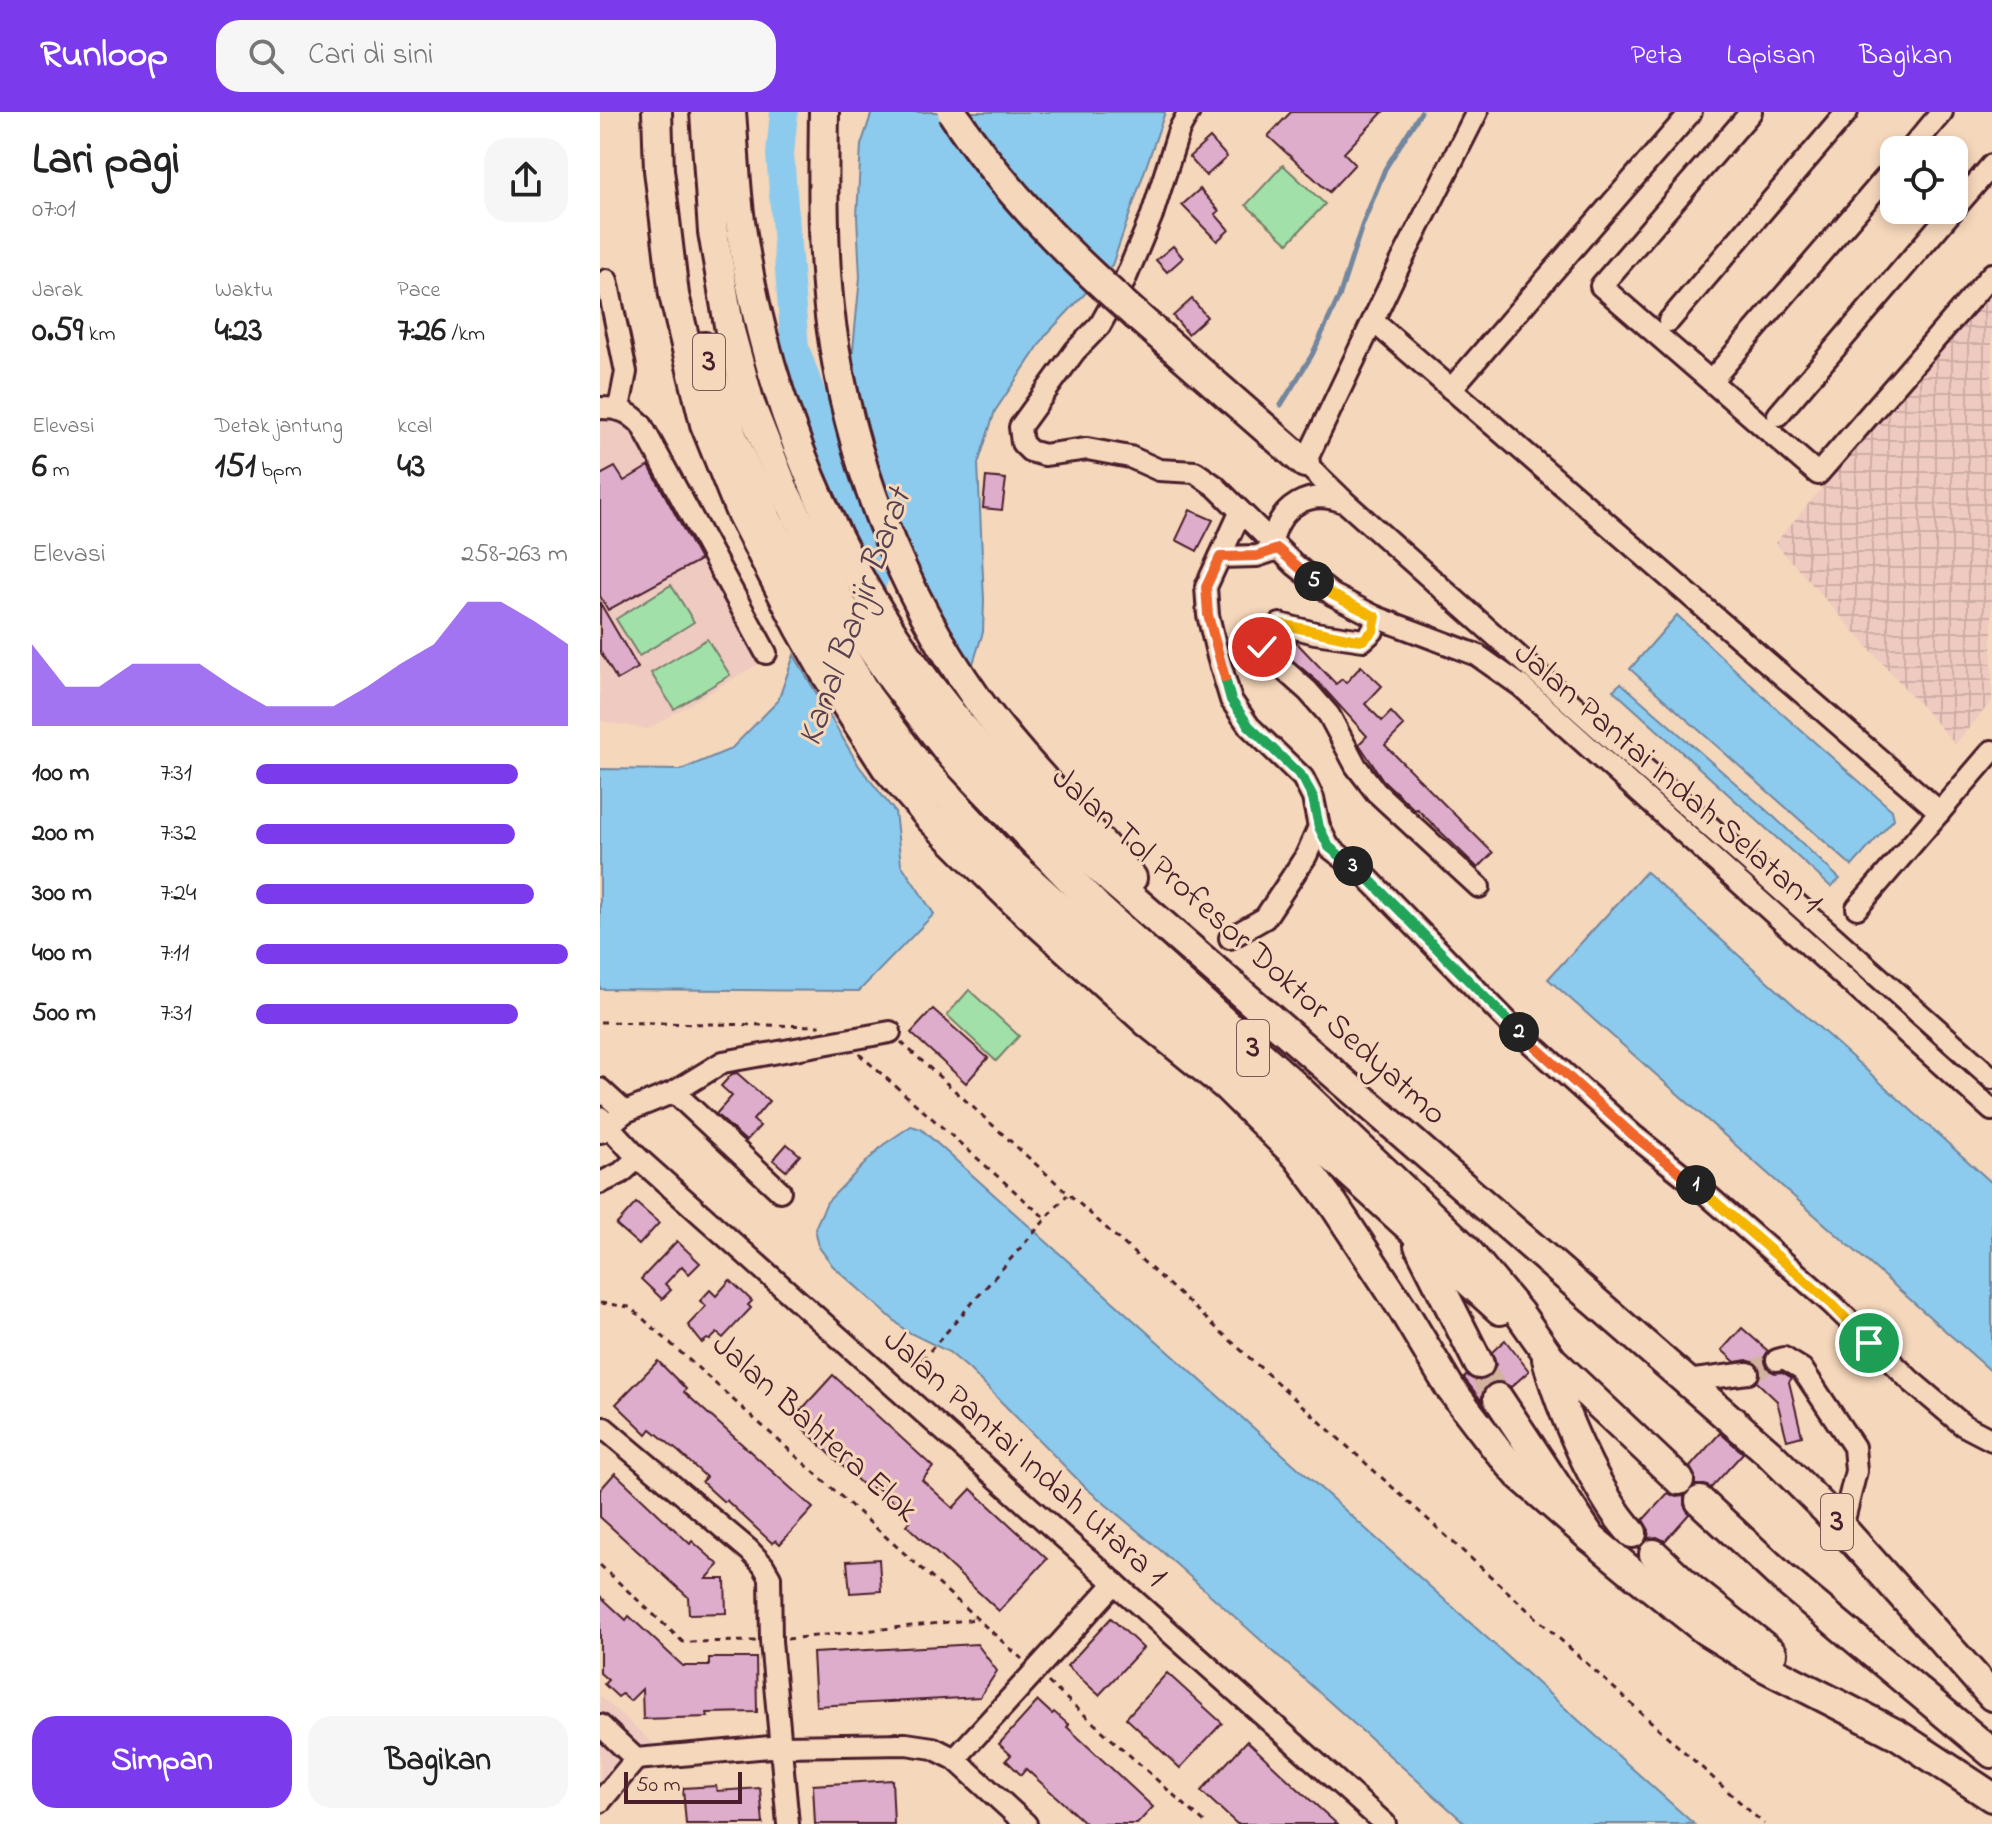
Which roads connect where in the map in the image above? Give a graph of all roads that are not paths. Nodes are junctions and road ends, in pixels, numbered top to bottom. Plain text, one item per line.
1 (657, 112) edge
2 (675, 112) edge
3 (705, 112) edge
4 (731, 112) edge
5 (824, 112) edge
6 (952, 112) edge
7 (1189, 112) edge
8 (1477, 112) edge
9 (1691, 112) edge
10 (1751, 112) edge
11 (1847, 112) edge
12 (1942, 112) edge
13 (1922, 136) edge
14 (1992, 165) edge
15 (1880, 184) edge
16 (1968, 193) edge
17 (1942, 224) edge
18 (1992, 274) edge
19 (607, 280) dead end
20 (1373, 321) junction
21 (1669, 321) dead end
22 (1711, 381) junction
23 (1451, 389) junction
24 (610, 408) edge
25 (1778, 415) dead end
26 (1309, 456) junction
27 (1345, 502) junction
28 (1240, 513) junction
29 (1275, 545) junction
30 (1220, 557) junction
31 (1376, 617) junction
32 (766, 653) dead end
33 (1992, 751) edge
34 (1020, 773) junction
35 (1940, 812) junction
36 (1319, 827) junction
37 (1479, 887) dead end
38 (1857, 908) dead end
39 (1230, 938) dead end
40 (890, 1032) road end
41 (1992, 1078) edge
42 (600, 1089) edge
43 (674, 1092) junction
44 (1992, 1110) edge
45 (625, 1112) junction
46 (606, 1130) edge
47 (638, 1158) junction
48 (600, 1183) edge
49 (780, 1191) dead end
50 (1412, 1230) junction
51 (1544, 1348) junction
52 (1777, 1360) dead end
53 (1479, 1364) tunnel mouth
54 (1748, 1373) tunnel mouth
55 (1687, 1381) junction
56 (1498, 1398) tunnel mouth
57 (604, 1428) dead end
58 (1992, 1440) edge
59 (1679, 1480) dead end
60 (1700, 1501) dead end
61 (1842, 1528) junction
62 (1632, 1533) dead end
63 (1591, 1538) junction
64 (1654, 1554) dead end
65 (1115, 1583) junction
66 (1986, 1686) edge
67 (1829, 1699) junction
68 (600, 1725) edge
69 (782, 1746) junction
70 (1992, 1753) edge
71 (636, 1759) junction
72 (955, 1759) junction
73 (1992, 1797) edge
74 (600, 1802) edge
75 (788, 1824) edge
76 (1026, 1824) edge
77 (1385, 1824) edge

1 - 63 highway
2 - 50 highway, Jalan Tol Profesor Doktor Sedyatmo / 3
3 - 51 highway, Jalan Tol Profesor Doktor Sedyatmo / 3
4 - 34 highway, Jalan Tol Profesor Doktor Sedyatmo / 3
5 - 34 highway
6 - 26 highway, bridge
7 - 28 street, Jalan Pantai Indah Selatan 1
8 - 20 street
9 - 23 street
10 - 22 street
11 - 21 street
12 - 13 street
14 - 16 street
15 - 22 street
17 - 25 street
18 - 22 street
19 - 24 street
20 - 23 street
20 - 26 street
23 - 35 street
24 - 32 street
26 - 27 street, Jalan Pantai Indah Selatan 1
27 - 29 street
27 - 41 street, Jalan Pantai Indah Selatan 1
28 - 29 street, Jalan Pantai Indah Selatan 1
28 - 30 street
29 - 30 street
29 - 31 street, Jalan Pantai Indah Selatan 1
30 - 36 street
31 - 37 street
31 - 44 street, Jalan Pantai Indah Selatan 1
33 - 35 street
34 - 55 highway, Jalan Tol Profesor Doktor Sedyatmo / 3
35 - 38 street
36 - 39 street
36 - 58 street
40 - 43 street
42 - 45 street
43 - 45 street
43 - 49 street
45 - 46 street
46 - 47 street, Jalan Pantai Indah Utara 1
47 - 48 street
47 - 65 street, Jalan Pantai Indah Utara 1
50 - 51 highway, Jalan Tol Profesor Doktor Sedyatmo / 3
50 - 53 highway, Jalan Tol Profesor Doktor Sedyatmo / 3
51 - 59 highway, Jalan Tol Profesor Doktor Sedyatmo / 3
51 - 62 highway
52 - 61 street
54 - 55 street
55 - 61 highway, Jalan Tol Profesor Doktor Sedyatmo / 3
56 - 63 highway
57 - 69 street
60 - 70 highway, 3
61 - 66 highway, Jalan Tol Profesor Doktor Sedyatmo / 3
63 - 67 highway
64 - 67 highway
65 - 72 street
65 - 77 street, Jalan Pantai Indah Utara 1
67 - 73 highway
68 - 71 street
69 - 71 street
69 - 72 street
69 - 75 street
71 - 74 street
72 - 76 street

